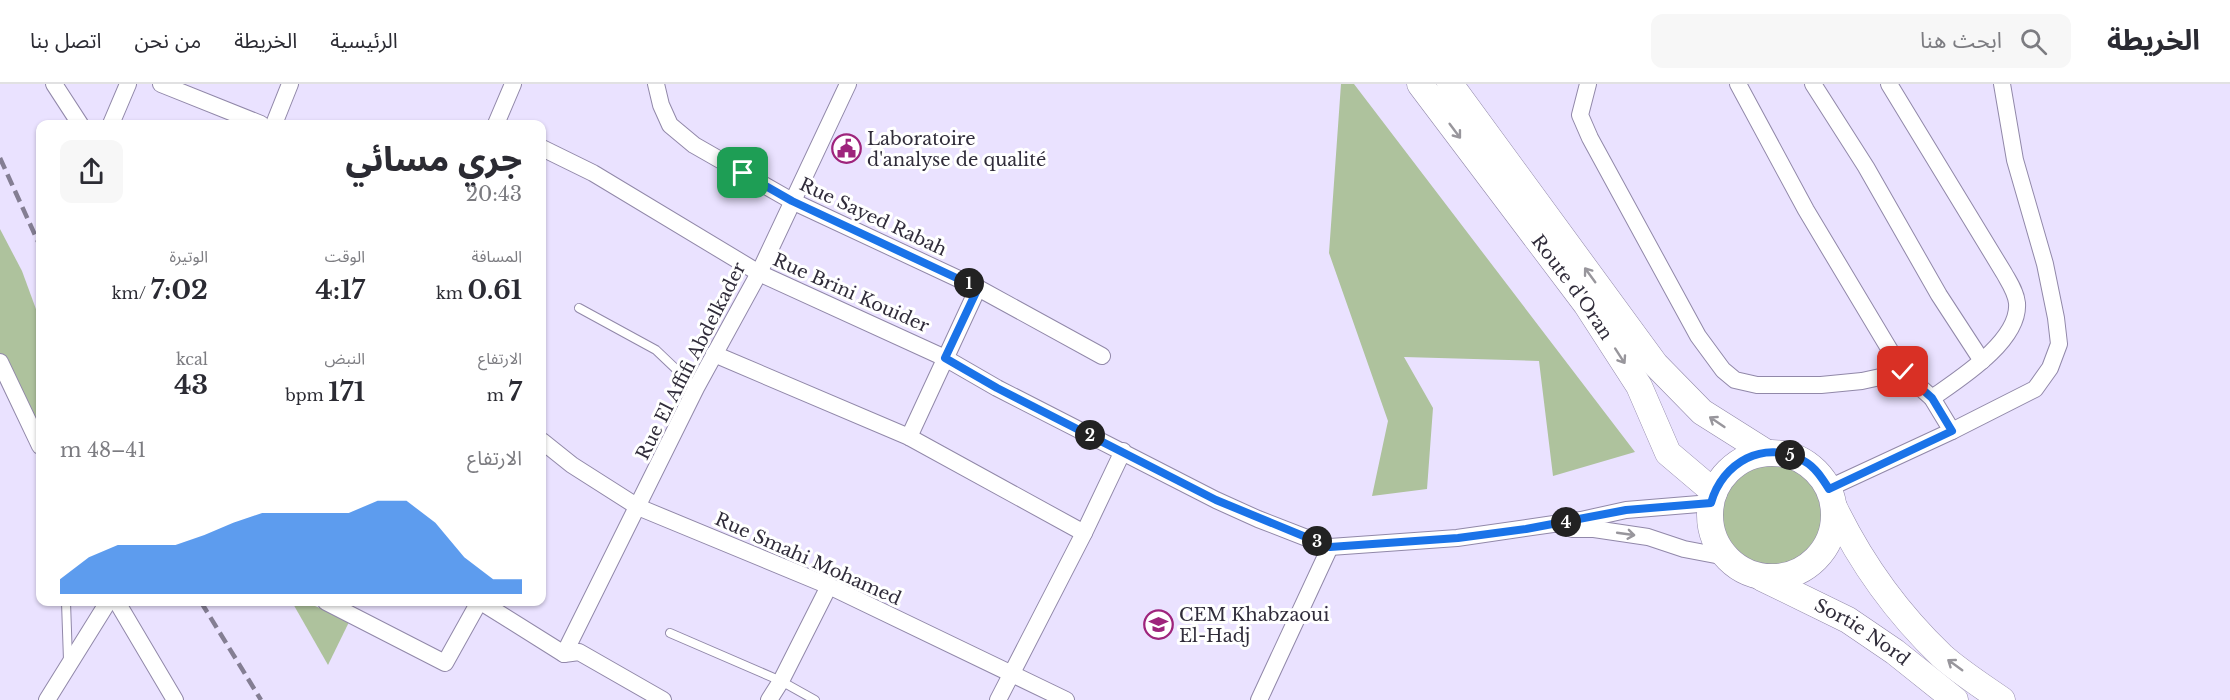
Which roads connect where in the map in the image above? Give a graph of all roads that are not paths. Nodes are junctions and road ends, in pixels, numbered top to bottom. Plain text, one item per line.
1 (54, 84) edge
2 (128, 84) edge
3 (161, 84) edge
4 (291, 84) edge
5 (513, 84) edge
6 (656, 84) edge
7 (848, 84) edge
8 (1420, 84) edge
9 (1450, 84) edge
10 (1588, 84) edge
11 (1738, 84) edge
12 (1813, 84) edge
13 (1888, 84) edge
14 (2002, 84) edge
15 (77, 120) edge
16 (113, 120) edge
17 (251, 120) edge
18 (276, 120) edge
19 (498, 120) edge
20 (546, 150) edge
21 (792, 201) junction
22 (759, 273) junction
23 (978, 288) junction
24 (579, 308) dead end
25 (714, 354) junction
26 (1102, 356) dead end
27 (945, 358) junction
28 (1982, 361) junction
29 (0, 362) edge
30 (1903, 372) junction
31 (696, 388) junction
32 (1932, 398) junction
33 (1952, 431) junction
34 (909, 437) junction
35 (36, 438) edge
36 (546, 444) edge
37 (1123, 451) junction
38 (1767, 453) junction
39 (1712, 498) junction
40 (1832, 498) junction
41 (638, 507) junction
42 (1526, 529) junction
43 (1084, 533) junction
44 (1330, 547) junction
45 (1726, 557) junction
46 (1762, 577) junction
47 (829, 586) junction
48 (66, 606) edge
49 (106, 606) edge
50 (119, 606) edge
51 (334, 606) edge
52 (478, 606) edge
53 (486, 606) edge
54 (670, 633) dead end
55 (564, 654) junction
56 (68, 666) junction
57 (1010, 674) junction
58 (781, 681) junction
59 (47, 700) edge
60 (175, 700) edge
61 (663, 700) edge
62 (769, 700) edge
63 (815, 700) edge
64 (998, 700) edge
65 (1066, 700) edge
66 (1259, 700) edge
67 (1955, 700) edge
68 (2002, 700) edge

1 - 15 street
2 - 16 street
3 - 17 street
4 - 18 street
5 - 19 street
6 - 21 street, Rue Sayed Rabah
7 - 21 street, Rue El Affifi Abdelkader
8 -> 39 main road, Route d'Oran
38 -> 9 main road, Route d'Oran
10 - 30 street
11 - 30 street
12 - 28 street
13 - 28 street
14 - 33 street
20 - 22 street, Rue Brini Kouider
21 - 22 street, Rue El Affifi Abdelkader
21 - 23 street, Rue Sayed Rabah
22 - 25 street, Rue El Affifi Abdelkader
22 - 27 street, Rue Brini Kouider
23 - 26 street, Rue Sayed Rabah
23 - 27 street
24 - 31 lane
25 - 31 street, Rue El Affifi Abdelkader
25 - 34 street
27 - 34 street
27 - 37 street, Rue Brini Kouider
28 - 32 street
29 - 35 street
30 - 32 street
31 - 41 street, Rue El Affifi Abdelkader
32 - 33 street
33 - 40 street
34 - 43 street
36 - 41 street, Rue Smahi Mohamed
37 - 43 street
37 - 44 street, Rue Brini Kouider
38 - 39 main road
38 - 40 main road
39 - 42 street
39 - 45 main road
40 - 46 main road
68 -> 40 main road
41 - 47 street, Rue Smahi Mohamed
41 - 55 street, Rue El Affifi Abdelkader
42 - 44 street, Rue Brini Kouider
42 -> 45 street
43 - 57 street
44 - 66 street
45 - 46 main road
46 - 67 main road, Sortie Nord
47 - 57 street, Rue Smahi Mohamed
47 - 58 street
48 - 56 lane
49 - 56 street
50 - 60 street
51 - 52 street
53 - 55 street
54 - 58 lane
55 - 61 street
56 - 59 street
57 - 64 street
57 - 65 street, Rue Smahi Mohamed
58 - 62 street
58 - 63 lane

